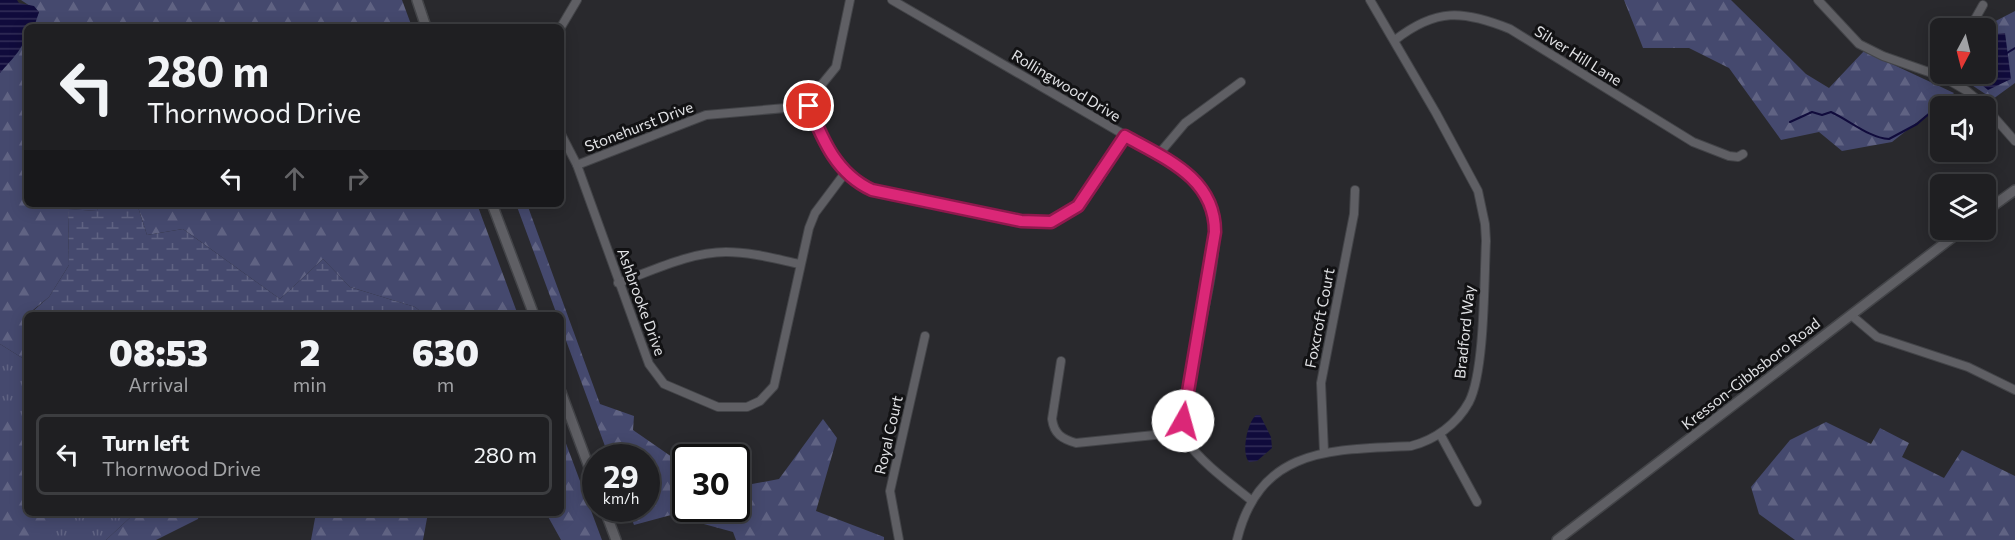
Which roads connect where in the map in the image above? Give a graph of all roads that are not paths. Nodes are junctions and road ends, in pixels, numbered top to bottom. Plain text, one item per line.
1 (417, 0) edge
2 (577, 0) edge
3 (850, 0) edge
4 (891, 0) edge
5 (1370, 0) edge
6 (1818, 0) edge
7 (1983, 5) dead end
8 (1976, 18) edge
9 (425, 24) edge
10 (563, 24) edge
11 (1395, 40) junction
12 (1930, 71) edge
13 (1241, 82) dead end
14 (1957, 84) edge
15 (1973, 96) edge
16 (809, 106) junction
17 (1996, 119) edge
18 (1125, 136) junction
19 (564, 140) edge
20 (2015, 141) edge
21 (1743, 154) dead end
22 (1158, 155) junction
23 (577, 165) junction
24 (845, 173) junction
25 (1355, 190) dead end
26 (2015, 190) edge
27 (1996, 204) edge
28 (493, 207) edge
29 (1949, 240) edge
30 (800, 264) junction
31 (618, 283) junction
32 (533, 312) edge
33 (1851, 315) junction
34 (925, 336) dead end
35 (1061, 361) dead end
36 (2015, 390) edge
37 (564, 400) edge
38 (1184, 432) junction
39 (1440, 434) junction
40 (582, 448) edge
41 (1324, 452) junction
42 (1252, 501) junction
43 (1477, 502) dead end
44 (609, 522) edge
45 (1564, 538) edge
46 (616, 540) edge
47 (899, 540) edge
48 (1237, 540) edge

1 - 9 street
2 - 10 street
3 - 16 street
4 - 18 street, Rollingwood Drive
5 - 11 street, Bradford Way
6 - 12 street
7 - 8 street
11 - 21 street, Silver Hill Lane
11 - 39 street, Bradford Way
13 - 22 street
14 - 15 street
16 - 23 street, Stonehurst Drive
16 - 24 street
17 - 20 street
18 - 22 street, Rollingwood Drive
18 - 24 street
19 - 23 street, Ashbrooke Drive
22 - 38 street, Rollingwood Drive
23 - 31 street, Ashbrooke Drive
24 - 30 street, Ashbrooke Drive
25 - 41 street, Foxcroft Court
26 - 27 street
28 - 32 street
29 - 33 street, Kresson-Gibbsboro Road
30 - 31 street
30 - 31 street, Ashbrooke Drive
33 - 36 street
33 - 45 street, Kresson-Gibbsboro Road
34 - 47 street, Royal Court
35 - 38 street
37 - 40 street
38 - 42 street
39 - 41 street, Bradford Way
39 - 43 street
41 - 42 street, Bradford Way
42 - 48 street, Bradford Way
44 - 46 street

